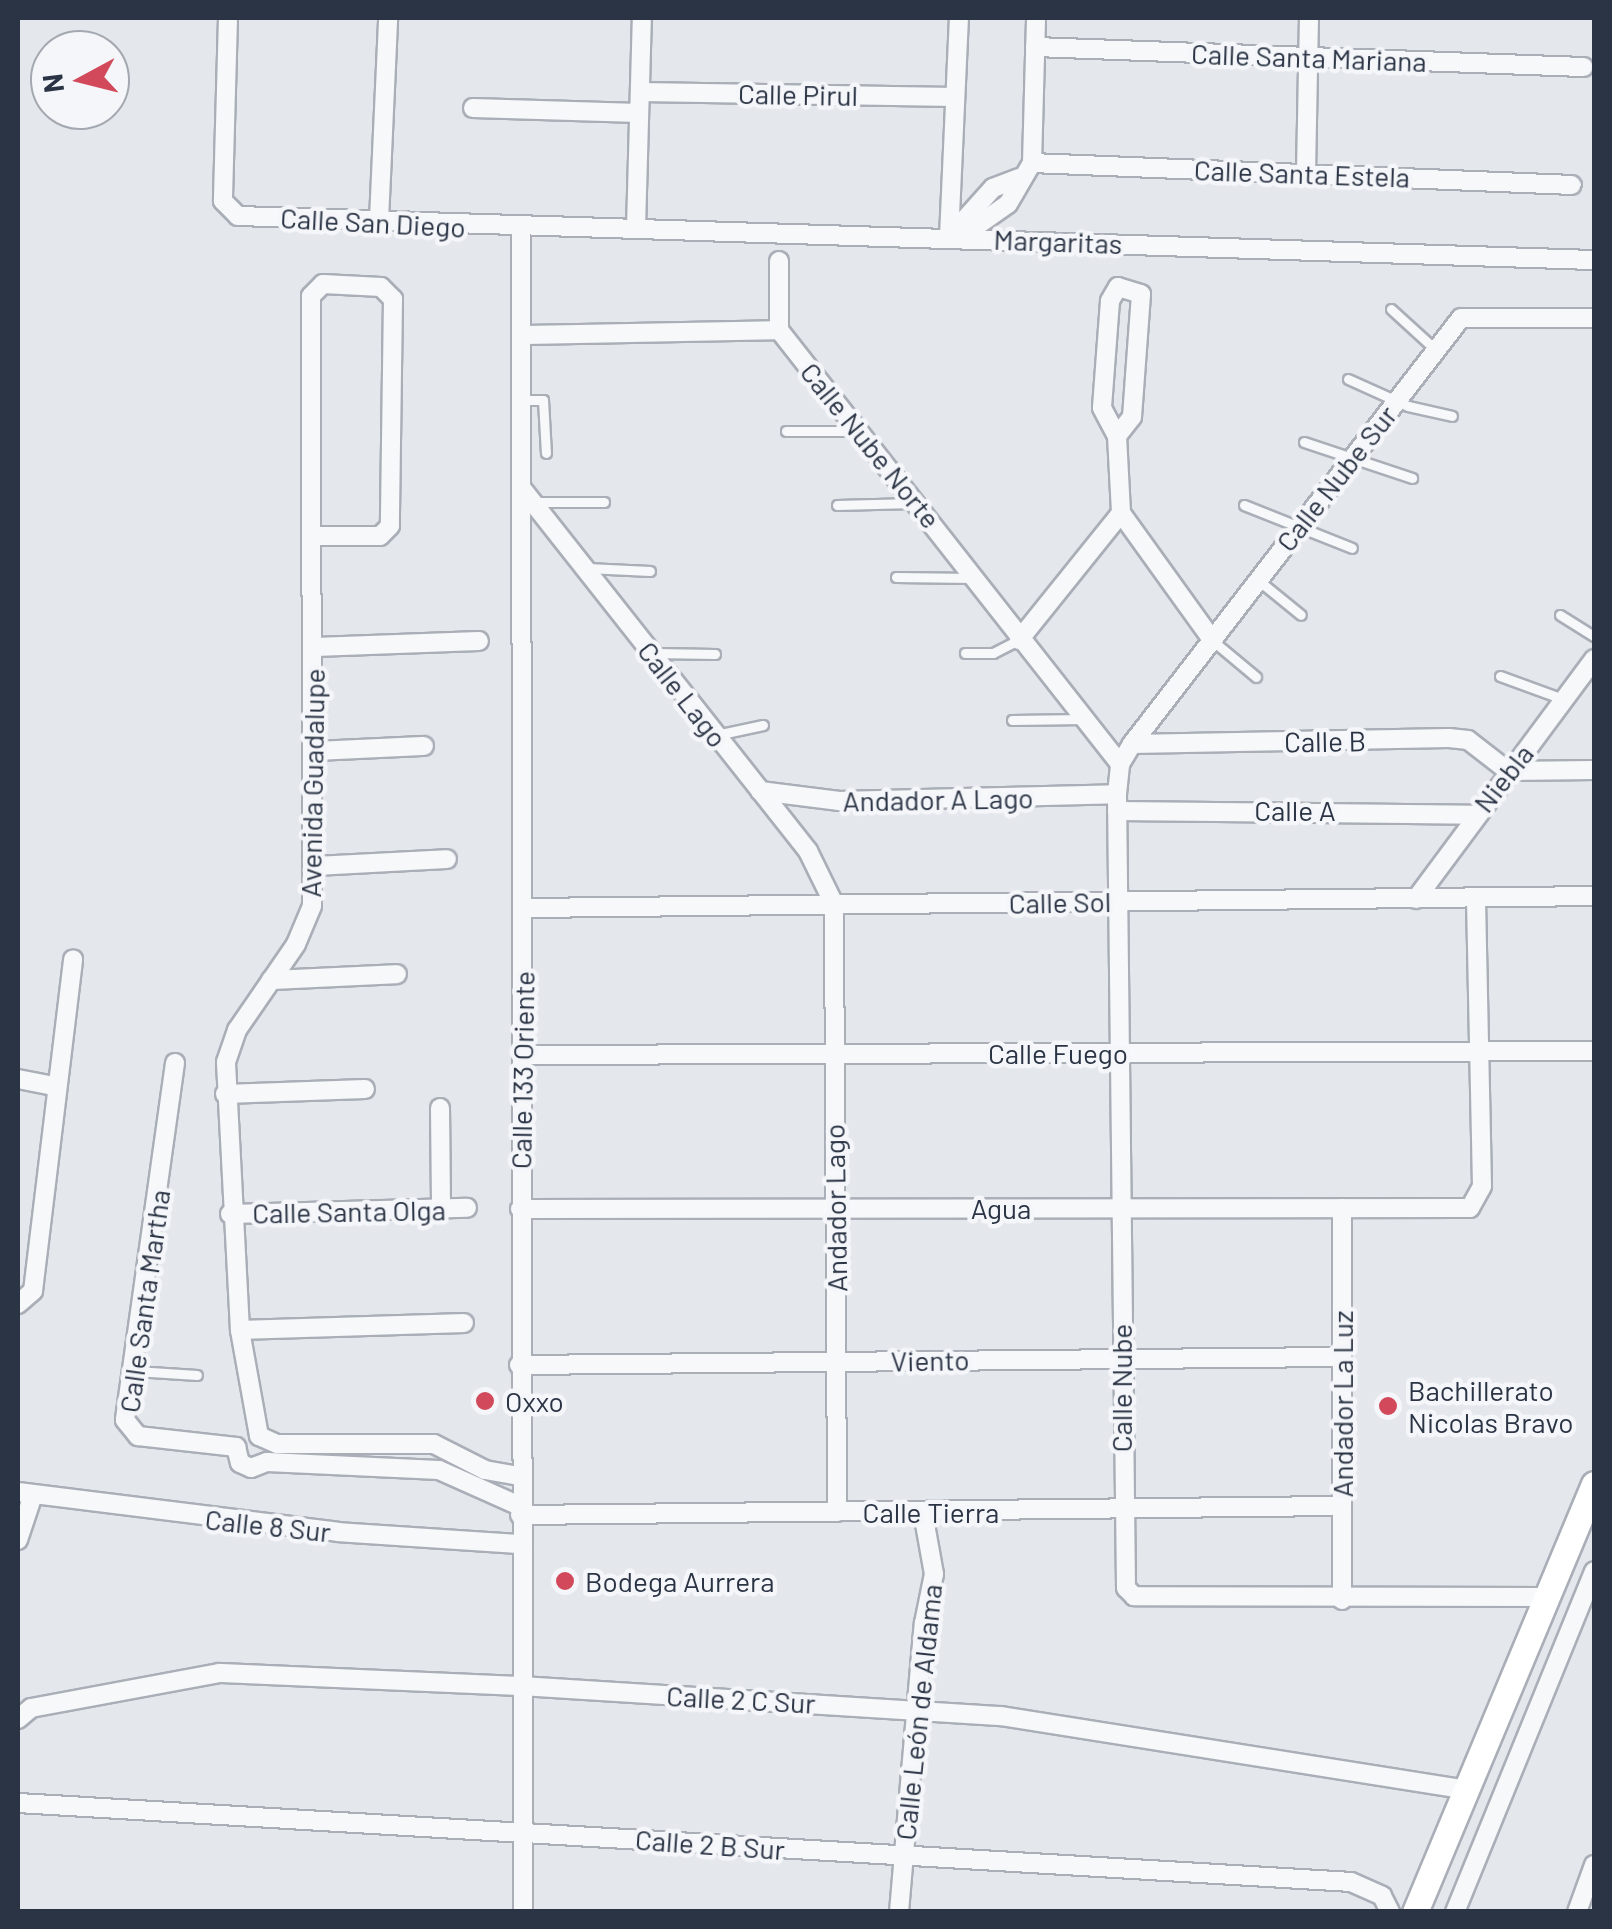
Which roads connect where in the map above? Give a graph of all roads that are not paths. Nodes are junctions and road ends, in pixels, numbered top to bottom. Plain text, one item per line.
1 (228, 18) edge
2 (388, 18) edge
3 (642, 18) edge
4 (958, 18) edge
5 (1036, 18) edge
6 (1309, 18) edge
7 (1035, 47) junction
8 (1308, 57) junction
9 (1584, 67) dead end
10 (640, 92) junction
11 (955, 96) junction
12 (472, 108) dead end
13 (639, 112) junction
14 (1032, 163) junction
15 (1306, 173) junction
16 (1572, 185) dead end
17 (380, 220) junction
18 (636, 228) junction
19 (521, 229) junction
20 (955, 237) junction
21 (1594, 260) edge
22 (780, 262) dead end
23 (1391, 309) dead end
24 (1594, 318) edge
25 (779, 330) junction
26 (522, 335) junction
27 (1436, 350) junction
28 (1348, 379) dead end
29 (522, 400) junction
30 (1396, 400) junction
31 (1452, 416) dead end
32 (786, 431) dead end
33 (860, 431) junction
34 (1117, 436) junction
35 (1304, 442) dead end
36 (546, 453) dead end
37 (1355, 454) junction
38 (1412, 478) dead end
39 (528, 496) junction
40 (604, 502) dead end
41 (918, 503) junction
42 (836, 505) dead end
43 (1244, 505) dead end
44 (1121, 514) junction
45 (1300, 524) junction
46 (315, 536) junction
47 (1352, 548) dead end
48 (585, 568) junction
49 (650, 571) dead end
50 (896, 577) dead end
51 (976, 578) junction
52 (1258, 580) junction
53 (1301, 615) dead end
54 (1560, 616) dead end
55 (1594, 636) edge
56 (1018, 640) junction
57 (1212, 640) junction
58 (479, 641) dead end
59 (314, 647) junction
60 (965, 652) dead end
61 (652, 653) junction
62 (715, 654) dead end
63 (1594, 660) edge
64 (1500, 676) dead end
65 (1256, 677) dead end
66 (1564, 699) junction
67 (1084, 719) junction
68 (1012, 720) dead end
69 (763, 725) dead end
70 (716, 736) junction
71 (1132, 744) junction
72 (424, 746) dead end
73 (314, 751) junction
74 (1120, 764) junction
75 (1594, 770) edge
76 (1508, 771) junction
77 (760, 791) junction
78 (1117, 803) junction
79 (1474, 815) junction
80 (446, 860) dead end
81 (315, 866) junction
82 (1594, 896) edge
83 (1476, 897) junction
84 (1416, 900) junction
85 (1118, 901) junction
86 (834, 904) junction
87 (526, 908) junction
88 (73, 960) dead end
89 (397, 974) dead end
90 (271, 980) junction
91 (1594, 1051) edge
92 (1483, 1052) junction
93 (1118, 1053) junction
94 (522, 1055) junction
95 (833, 1055) junction
96 (175, 1063) dead end
97 (18, 1079) edge
98 (54, 1086) junction
99 (365, 1089) dead end
100 (225, 1094) junction
101 (440, 1108) dead end
102 (468, 1208) dead end
103 (1120, 1208) junction
104 (1342, 1208) junction
105 (441, 1209) junction
106 (520, 1209) junction
107 (835, 1209) junction
108 (230, 1214) junction
109 (21, 1304) edge
110 (464, 1323) dead end
111 (240, 1330) junction
112 (1342, 1357) junction
113 (1121, 1359) junction
114 (836, 1362) junction
115 (519, 1365) junction
116 (136, 1371) junction
117 (197, 1375) dead end
118 (258, 1436) junction
119 (446, 1449) junction
120 (237, 1453) junction
121 (438, 1470) junction
122 (520, 1476) junction
123 (1594, 1484) edge
124 (25, 1493) edge
125 (1342, 1506) junction
126 (520, 1510) junction
127 (1122, 1511) junction
128 (837, 1512) junction
129 (924, 1512) junction
130 (18, 1540) edge
131 (520, 1544) junction
132 (1594, 1575) edge
133 (1552, 1586) junction
134 (1342, 1600) junction
135 (522, 1686) junction
136 (916, 1708) junction
137 (18, 1720) edge
138 (1466, 1790) junction
139 (18, 1803) edge
140 (522, 1830) junction
141 (903, 1857) junction
142 (1594, 1865) edge
143 (522, 1912) edge
144 (899, 1912) edge
145 (1390, 1912) edge
146 (1415, 1912) edge
147 (1454, 1912) edge
148 (1577, 1912) edge

1 - 17 street, Calle San Diego
2 - 17 street
3 - 10 street
4 - 11 street
5 - 7 street
6 - 8 street
7 - 8 street, Calle Santa Mariana
7 - 14 street
8 - 9 street, Calle Santa Mariana
8 - 15 street
10 - 11 street, Calle Pirul
10 - 13 street
11 - 20 street
12 - 13 street
13 - 18 street
14 - 15 street, Calle Santa Estela
14 - 20 street
15 - 16 street, Calle Santa Estela
17 - 19 street, Calle San Diego
18 - 19 street, Margaritas
18 - 20 street, Margaritas
19 - 26 street, Calle 133 Oriente
20 - 21 street, Margaritas
22 - 25 street
23 - 27 lane
24 - 27 street, Calle Nube Sur
25 - 26 street
25 - 33 street, Calle Nube Norte
26 - 29 street, Calle 133 Oriente
27 - 30 street, Calle Nube Sur
28 - 30 lane
29 - 36 lane
29 - 39 street, Calle 133 Oriente
30 - 31 lane
30 - 37 street, Calle Nube Sur
32 - 33 lane
33 - 41 street, Calle Nube Norte
34 - 34 street
34 - 44 street
35 - 37 lane
37 - 38 lane
37 - 45 street, Calle Nube Sur
39 - 40 lane
39 - 48 street, Calle Lago
39 - 87 street, Calle 133 Oriente
41 - 42 lane
41 - 51 street, Calle Nube Norte
43 - 45 lane
44 - 56 street
44 - 57 street
45 - 47 lane
45 - 52 street, Calle Nube Sur
46 - 46 street, Avenida Guadalupe
46 - 59 street, Avenida Guadalupe
48 - 49 lane
48 - 61 street, Calle Lago
50 - 51 lane
51 - 56 street, Calle Nube Norte
52 - 53 lane
52 - 57 street, Calle Nube Sur
54 - 55 lane
56 - 60 lane
56 - 67 street, Calle Nube Norte
57 - 65 lane
57 - 71 street, Calle Nube Sur
58 - 59 street
59 - 73 street, Avenida Guadalupe
61 - 62 lane
61 - 70 street, Calle Lago
63 - 66 street, Niebla
64 - 66 lane
66 - 76 street, Niebla
67 - 68 lane
67 - 74 street, Calle Nube Norte
69 - 70 lane
70 - 77 street, Calle Lago
71 - 74 street, Calle Nube Sur
71 - 76 street, Calle B
72 - 73 street
73 - 81 street, Avenida Guadalupe
74 - 78 street, Calle Nube
75 - 76 street
76 - 79 street, Niebla
77 - 78 street, Andador A Lago
77 - 86 street, Calle Lago
78 - 79 street, Calle A
78 - 85 street, Calle Nube
79 - 84 street, Niebla
80 - 81 street
81 - 90 street, Avenida Guadalupe
82 - 83 street, Calle Sol
83 - 84 street, Calle Sol
83 - 92 street
84 - 85 street, Calle Sol
85 - 86 street, Calle Sol
85 - 93 street, Calle Nube
86 - 87 street, Calle Sol
86 - 95 street, Andador Lago
87 - 94 street, Calle 133 Oriente
88 - 98 street
89 - 90 street
90 - 100 street, Avenida Guadalupe
91 - 92 street, Calle Fuego
92 - 93 street, Calle Fuego
92 - 104 street, Agua
93 - 95 street, Calle Fuego
93 - 103 street, Calle Nube
94 - 95 street, Calle Fuego
94 - 106 street, Calle 133 Oriente
95 - 107 street, Andador Lago
96 - 116 street, Calle Santa Martha
97 - 98 street
98 - 109 street
99 - 100 street
100 - 108 street, Avenida Guadalupe
101 - 105 street
102 - 105 street, Calle Santa Olga
103 - 104 street, Agua
103 - 107 street, Agua
103 - 113 street, Calle Nube
104 - 112 street, Andador La Luz
105 - 108 street, Calle Santa Olga
106 - 107 street, Agua
106 - 115 street, Calle 133 Oriente
107 - 114 street, Andador Lago
108 - 111 street, Avenida Guadalupe
110 - 111 street
111 - 118 street, Avenida Guadalupe
112 - 113 street, Viento
112 - 125 street, Andador La Luz
113 - 114 street, Viento
113 - 127 street, Calle Nube
114 - 115 street, Viento
114 - 128 street, Andador Lago
115 - 122 street, Calle 133 Oriente
116 - 117 lane
116 - 120 street, Calle Santa Martha
118 - 119 street
118 - 120 street
119 - 121 street
119 - 122 street
120 - 121 street
121 - 126 street
122 - 126 street, Calle 133 Oriente
123 - 133 main road
124 - 130 street
124 - 131 street, Calle 8 Sur
125 - 127 street, Calle Tierra
125 - 134 street, Andador La Luz
126 - 128 street, Calle Tierra
126 - 131 street, Calle 133 Oriente
127 - 129 street, Calle Tierra
127 - 134 street, Calle Nube
128 - 129 street, Calle Tierra
129 - 136 street, Calle León de Aldama
131 - 135 street, Calle 133 Oriente
132 - 133 street, Calle Nube
132 - 147 street
133 - 134 street, Calle Nube
133 - 138 main road
135 - 136 street, Calle 2 C Sur
135 - 137 street, Calle 2 C Sur
135 - 140 street, Calle 133 Oriente
136 - 138 street, Calle 2 C Sur
136 - 141 street, Calle León de Aldama
138 - 146 main road
139 - 140 street, Calle 2 B Sur
140 - 141 street, Calle 2 B Sur
140 - 143 street, Calle 133 Oriente
141 - 144 street, Calle León de Aldama
141 - 145 street, Calle 2 B Sur
142 - 148 street

